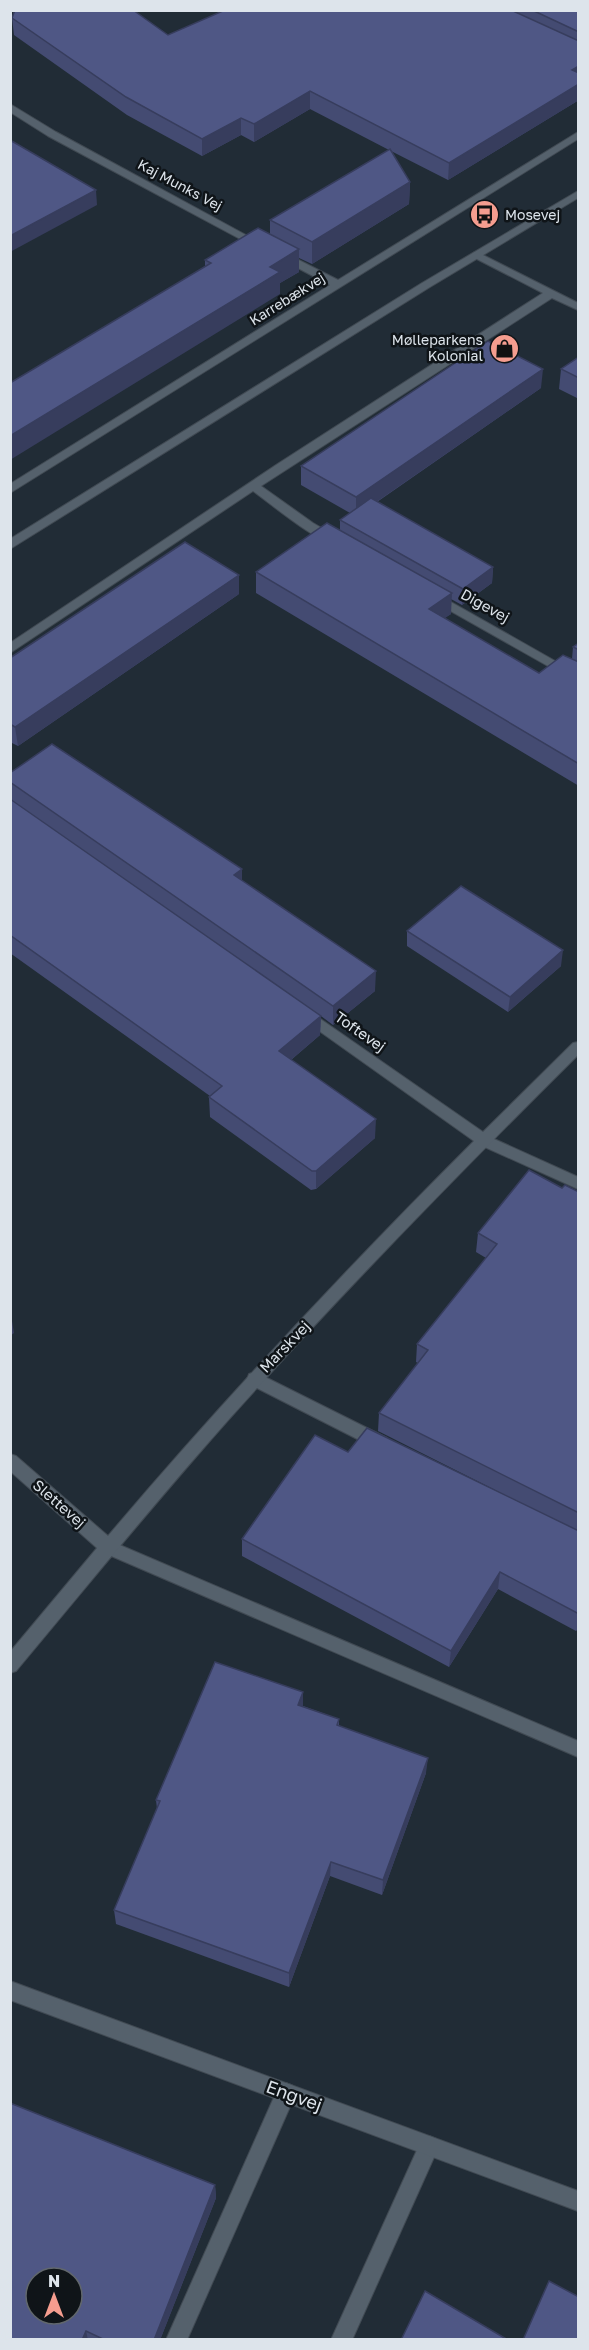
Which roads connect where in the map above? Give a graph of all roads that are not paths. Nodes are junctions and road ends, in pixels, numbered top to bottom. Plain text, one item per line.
1 (10, 107) edge
2 (579, 135) edge
3 (579, 194) edge
4 (477, 255) junction
5 (339, 285) junction
6 (550, 294) junction
7 (579, 307) edge
8 (254, 486) junction
9 (10, 489) edge
10 (10, 545) edge
11 (349, 549) edge
12 (419, 588) edge
13 (10, 648) edge
14 (579, 679) edge
15 (299, 1009) edge
16 (579, 1047) edge
17 (483, 1140) junction
18 (579, 1183) edge
19 (255, 1380) junction
20 (391, 1448) edge
21 (10, 1461) edge
22 (108, 1546) junction
23 (10, 1665) edge
24 (579, 1749) edge
25 (10, 1990) edge
26 (286, 2092) junction
27 (429, 2146) junction
28 (579, 2201) edge
29 (176, 2340) edge
30 (342, 2340) edge

1 - 5 street, Kaj Munks Vej
2 - 5 street, Karrebækvej
3 - 4 street
4 - 6 street
4 - 10 street
5 - 9 street, Karrebækvej
6 - 7 street
6 - 8 street
8 - 11 street
8 - 13 street
12 - 14 street, Digevej
15 - 17 street, Toftevej
16 - 17 street, Marskvej
17 - 18 street, Toftevej
17 - 19 street, Marskvej
19 - 20 street
19 - 22 street, Marskvej
21 - 22 street, Slettevej
22 - 23 street, Marskvej
22 - 24 street, Slettevej
25 - 26 street, Engvej
26 - 27 street, Engvej
26 - 29 street
27 - 28 street, Engvej
27 - 30 street

